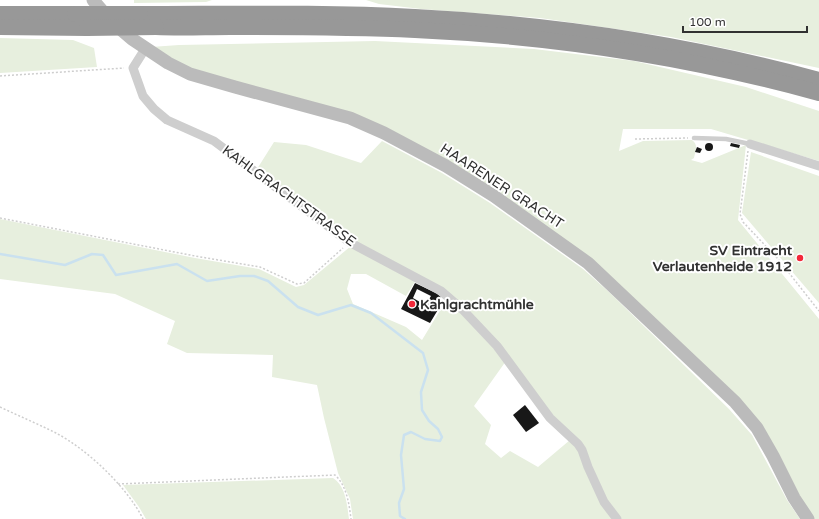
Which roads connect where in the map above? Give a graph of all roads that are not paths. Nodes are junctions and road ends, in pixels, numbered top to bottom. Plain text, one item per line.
1 (93, 0) edge
2 (0, 14) edge
3 (0, 27) edge
4 (145, 49) junction
5 (783, 70) junction
6 (819, 72) edge
7 (817, 90) edge
8 (694, 138) road end
9 (750, 144) joint
10 (819, 166) edge
11 (618, 519) edge
12 (808, 519) edge

1 - 4 main road, HAARENER GRACHT
2 - 5 highway, bridge
3 - 7 highway, bridge
4 - 11 street, KAHLGRACHTSTRASSE
4 - 12 main road, HAARENER GRACHT
5 - 6 highway
5 - 7 highway
8 - 9 lane
9 - 10 street

